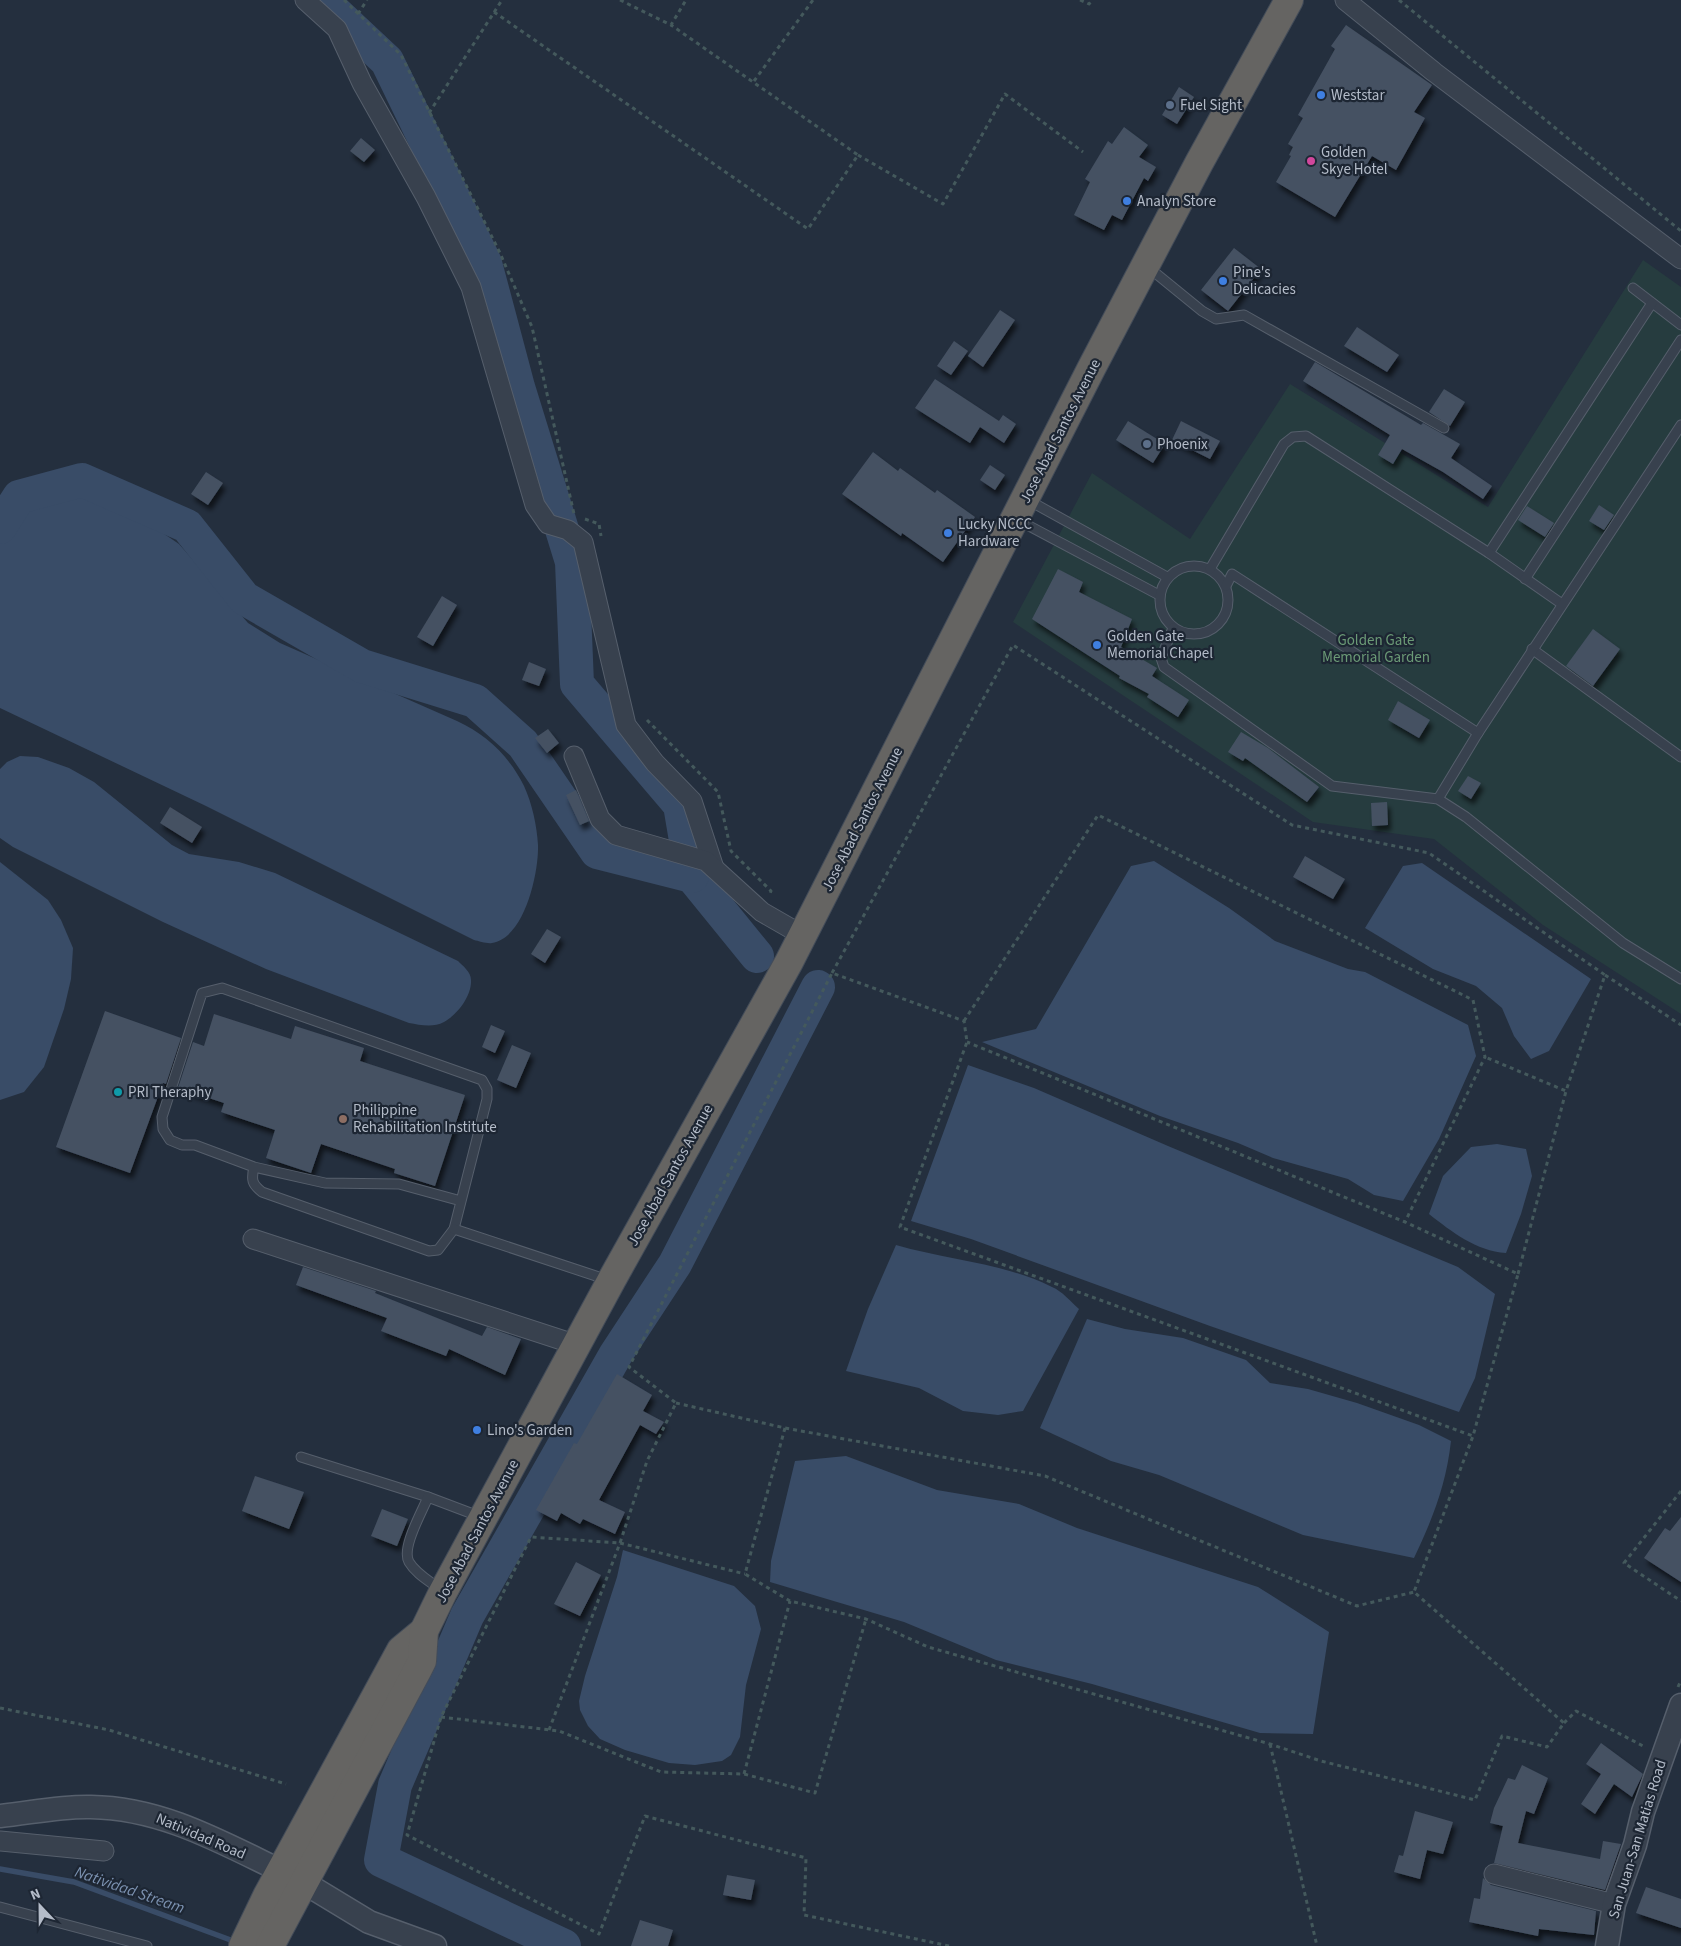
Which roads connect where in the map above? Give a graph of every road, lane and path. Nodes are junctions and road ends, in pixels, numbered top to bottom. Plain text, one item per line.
1 (305, 0) edge
2 (344, 0) edge
3 (367, 0) edge
4 (502, 0) edge
5 (620, 0) edge
6 (686, 0) edge
7 (813, 0) edge
8 (1080, 0) edge
9 (1092, 0) edge
10 (1289, 0) edge
11 (1345, 0) edge
12 (1399, 0) edge
13 (494, 12) junction
14 (358, 14) junction
15 (671, 25) junction
16 (754, 81) junction
17 (429, 112) junction
18 (1083, 152) dead end
19 (858, 155) junction
20 (1681, 230) edge
21 (1681, 259) edge
22 (1146, 265) junction
23 (1634, 288) dead end
24 (1652, 303) junction
25 (1681, 325) edge
26 (1681, 340) edge
27 (1681, 424) edge
28 (1444, 428) dead end
29 (1021, 509) junction
30 (603, 543) dead end
31 (1489, 553) junction
32 (1210, 569) junction
33 (1167, 578) junction
34 (1525, 579) junction
35 (1226, 586) junction
36 (1159, 595) junction
37 (1562, 604) junction
38 (1173, 628) junction
39 (1532, 650) junction
40 (645, 718) dead end
41 (1478, 733) junction
42 (574, 756) dead end
43 (1681, 757) edge
44 (1438, 799) junction
45 (710, 864) junction
46 (762, 912) junction
47 (802, 935) junction
48 (832, 973) junction
49 (1605, 975) junction
50 (1681, 979) edge
51 (964, 1021) junction
52 (1681, 1025) edge
53 (967, 1042) junction
54 (1485, 1058) junction
55 (1566, 1091) junction
56 (254, 1167) junction
57 (461, 1201) junction
58 (1405, 1222) junction
59 (454, 1229) junction
60 (253, 1239) dead end
61 (1518, 1274) junction
62 (612, 1281) junction
63 (577, 1345) junction
64 (676, 1403) junction
65 (785, 1428) junction
66 (1473, 1436) junction
67 (301, 1457) dead end
68 (1681, 1492) edge
69 (428, 1497) junction
70 (483, 1518) junction
71 (620, 1543) junction
72 (745, 1574) junction
73 (443, 1592) junction
74 (1414, 1592) junction
75 (1681, 1600) edge
76 (790, 1601) junction
77 (866, 1620) junction
78 (1681, 1680) edge
79 (1679, 1697) edge
80 (0, 1708) edge
81 (441, 1716) junction
82 (1564, 1723) junction
83 (550, 1730) junction
84 (1270, 1744) junction
85 (1652, 1750) dead end
86 (744, 1774) junction
87 (286, 1784) dead end
88 (0, 1816) edge
89 (0, 1841) edge
90 (104, 1850) dead end
91 (1494, 1874) dead end
92 (286, 1888) junction
93 (1614, 1904) junction
94 (0, 1906) edge
95 (147, 1946) edge
96 (244, 1946) edge
97 (270, 1946) edge
98 (435, 1946) edge
99 (949, 1946) edge
100 (1317, 1946) edge
101 (1607, 1946) edge

1 - 45 street
2 - 14 path
3 - 14 path
4 - 13 path
5 - 15 path
6 - 15 path
7 - 16 path
8 - 9 path
10 - 22 highway, Jose Abad Santos Avenue
11 - 21 street
12 - 20 path
13 - 17 path
13 - 19 path
14 - 17 path
15 - 16 path
16 - 19 path
17 - 30 path
18 - 19 path
22 - 28 lane
22 - 29 highway, Jose Abad Santos Avenue
23 - 24 lane
24 - 25 lane
24 - 31 lane
26 - 34 lane
27 - 37 lane
29 - 33 lane
29 - 36 lane
29 - 47 highway, Jose Abad Santos Avenue
31 - 32 lane
31 - 34 lane
32 - 33 lane
32 - 35 lane
33 - 36 lane
34 - 37 lane
35 - 38 lane
35 - 41 lane
36 - 38 lane
37 - 39 lane
38 - 44 lane
39 - 41 lane
39 - 43 lane
40 - 46 path
41 - 44 lane
42 - 45 street
44 - 50 lane
45 - 46 street
46 - 47 street
47 - 62 highway, Jose Abad Santos Avenue
48 - 49 path
48 - 51 path
48 - 64 path
49 - 52 path
49 - 55 path
51 - 53 path
51 - 54 path
53 - 58 path
53 - 66 path
54 - 55 path
54 - 58 path
55 - 61 path
56 - 57 lane
56 - 57 lane
56 - 59 lane
57 - 59 lane
58 - 61 path
59 - 62 lane
60 - 63 street
61 - 66 path
62 - 63 highway, Jose Abad Santos Avenue
63 - 70 highway, Jose Abad Santos Avenue
64 - 65 path
64 - 71 path
65 - 72 path
65 - 74 path
66 - 74 path
67 - 69 lane
68 - 75 path
69 - 70 lane
69 - 73 lane
70 - 73 highway, Jose Abad Santos Avenue
71 - 72 path
71 - 81 path
71 - 83 path
72 - 76 path
73 - 92 highway, Jose Abad Santos Avenue
74 - 82 path
76 - 77 path
76 - 86 path
77 - 84 path
77 - 86 path
78 - 79 path
79 - 93 street, San Juan-San Matias Road
80 - 87 path
81 - 83 path
81 - 99 path
82 - 84 path
82 - 85 path
83 - 86 path
84 - 100 path
88 - 92 street, Natividad Road
89 - 90 street
91 - 93 street
92 - 96 highway, Jose Abad Santos Avenue
92 - 97 highway, Jose Abad Santos Avenue
92 - 98 street, Natividad Road
93 - 101 street, San Juan-San Matias Road
94 - 95 lane

